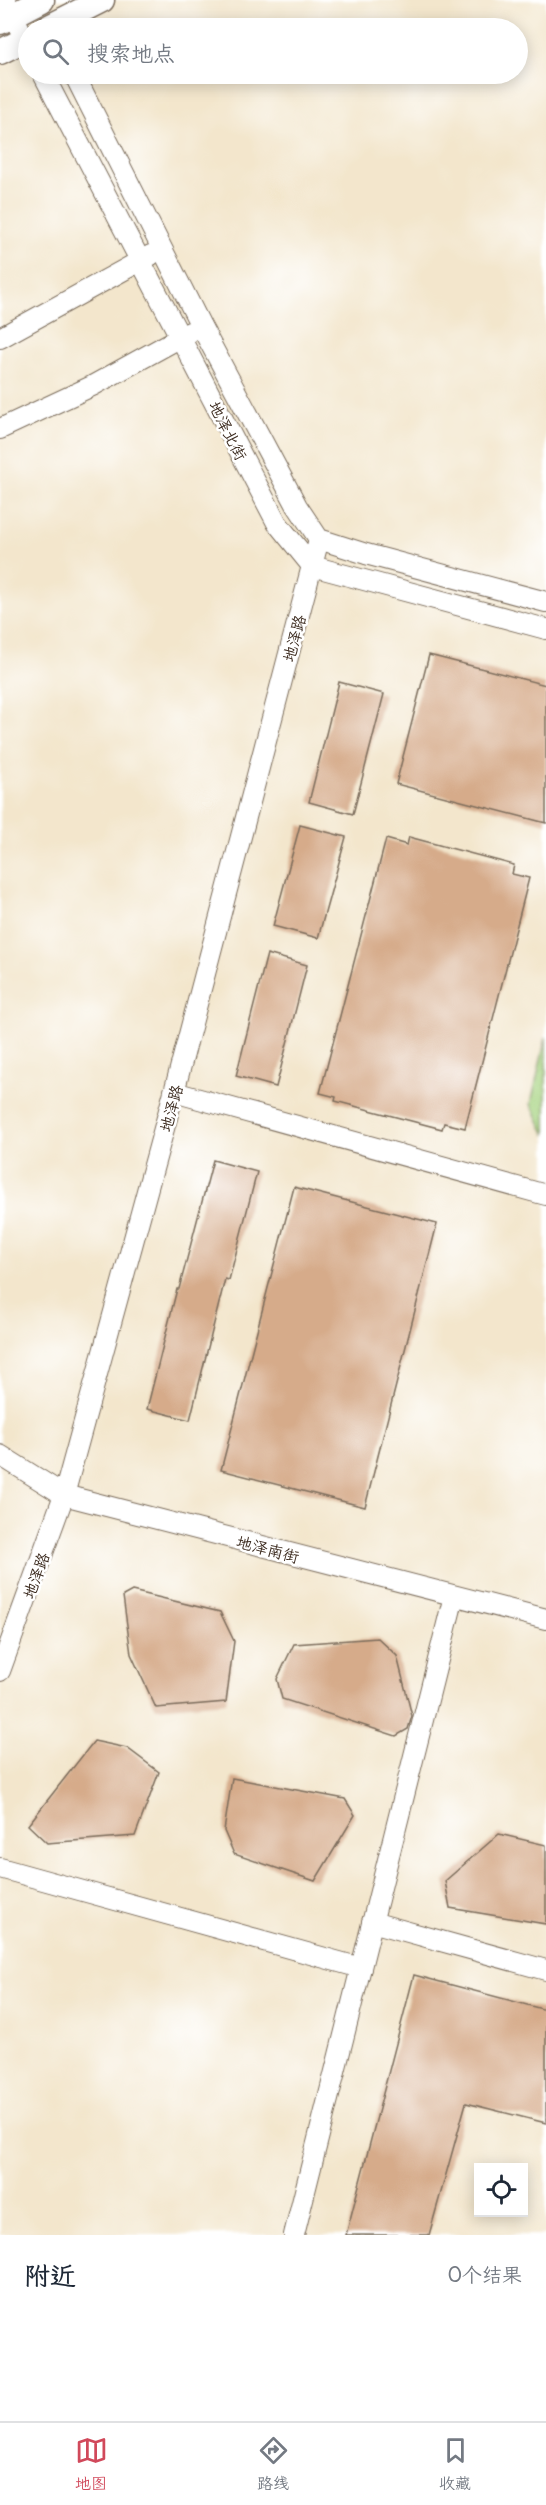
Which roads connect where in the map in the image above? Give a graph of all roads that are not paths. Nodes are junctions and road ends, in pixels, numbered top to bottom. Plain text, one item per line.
1 (102, 0) edge
2 (39, 1) edge
3 (6, 12) edge
4 (46, 18) edge
5 (69, 18) edge
6 (18, 28) edge
7 (18, 45) edge
8 (0, 52) edge
9 (48, 84) edge
10 (79, 84) edge
11 (161, 249) junction
12 (140, 261) junction
13 (201, 326) junction
14 (0, 338) edge
15 (180, 338) junction
16 (0, 429) edge
17 (319, 539) junction
18 (312, 566) junction
19 (546, 602) edge
20 (546, 629) edge
21 (174, 1092) junction
22 (546, 1195) edge
23 (0, 1455) edge
24 (64, 1495) junction
25 (454, 1596) junction
26 (546, 1619) edge
27 (0, 1671) edge
28 (0, 1868) edge
29 (372, 1923) junction
30 (361, 1968) junction
31 (546, 1970) edge
32 (294, 2235) edge

1 - 5 main road
2 - 3 main road
2 - 4 street
3 - 6 street
7 - 8 main road
9 - 12 street, 地泽北街
10 - 11 street, 地泽北街
11 - 12 street
11 - 13 street, 地泽北街
12 - 14 street
12 - 15 street, 地泽北街
13 - 15 street
13 - 17 street, 地泽北街
15 - 16 street
15 - 18 street, 地泽北街
17 - 18 street, 地泽路
17 - 19 street
18 - 20 street
18 - 21 street, 地泽路
21 - 22 street
21 - 24 street, 地泽路
23 - 24 street, 地泽南街
24 - 25 street, 地泽南街
24 - 27 street, 地泽路
25 - 26 street, 地泽南街
25 - 29 street
28 - 30 street
29 - 30 street
29 - 31 street
30 - 32 street

